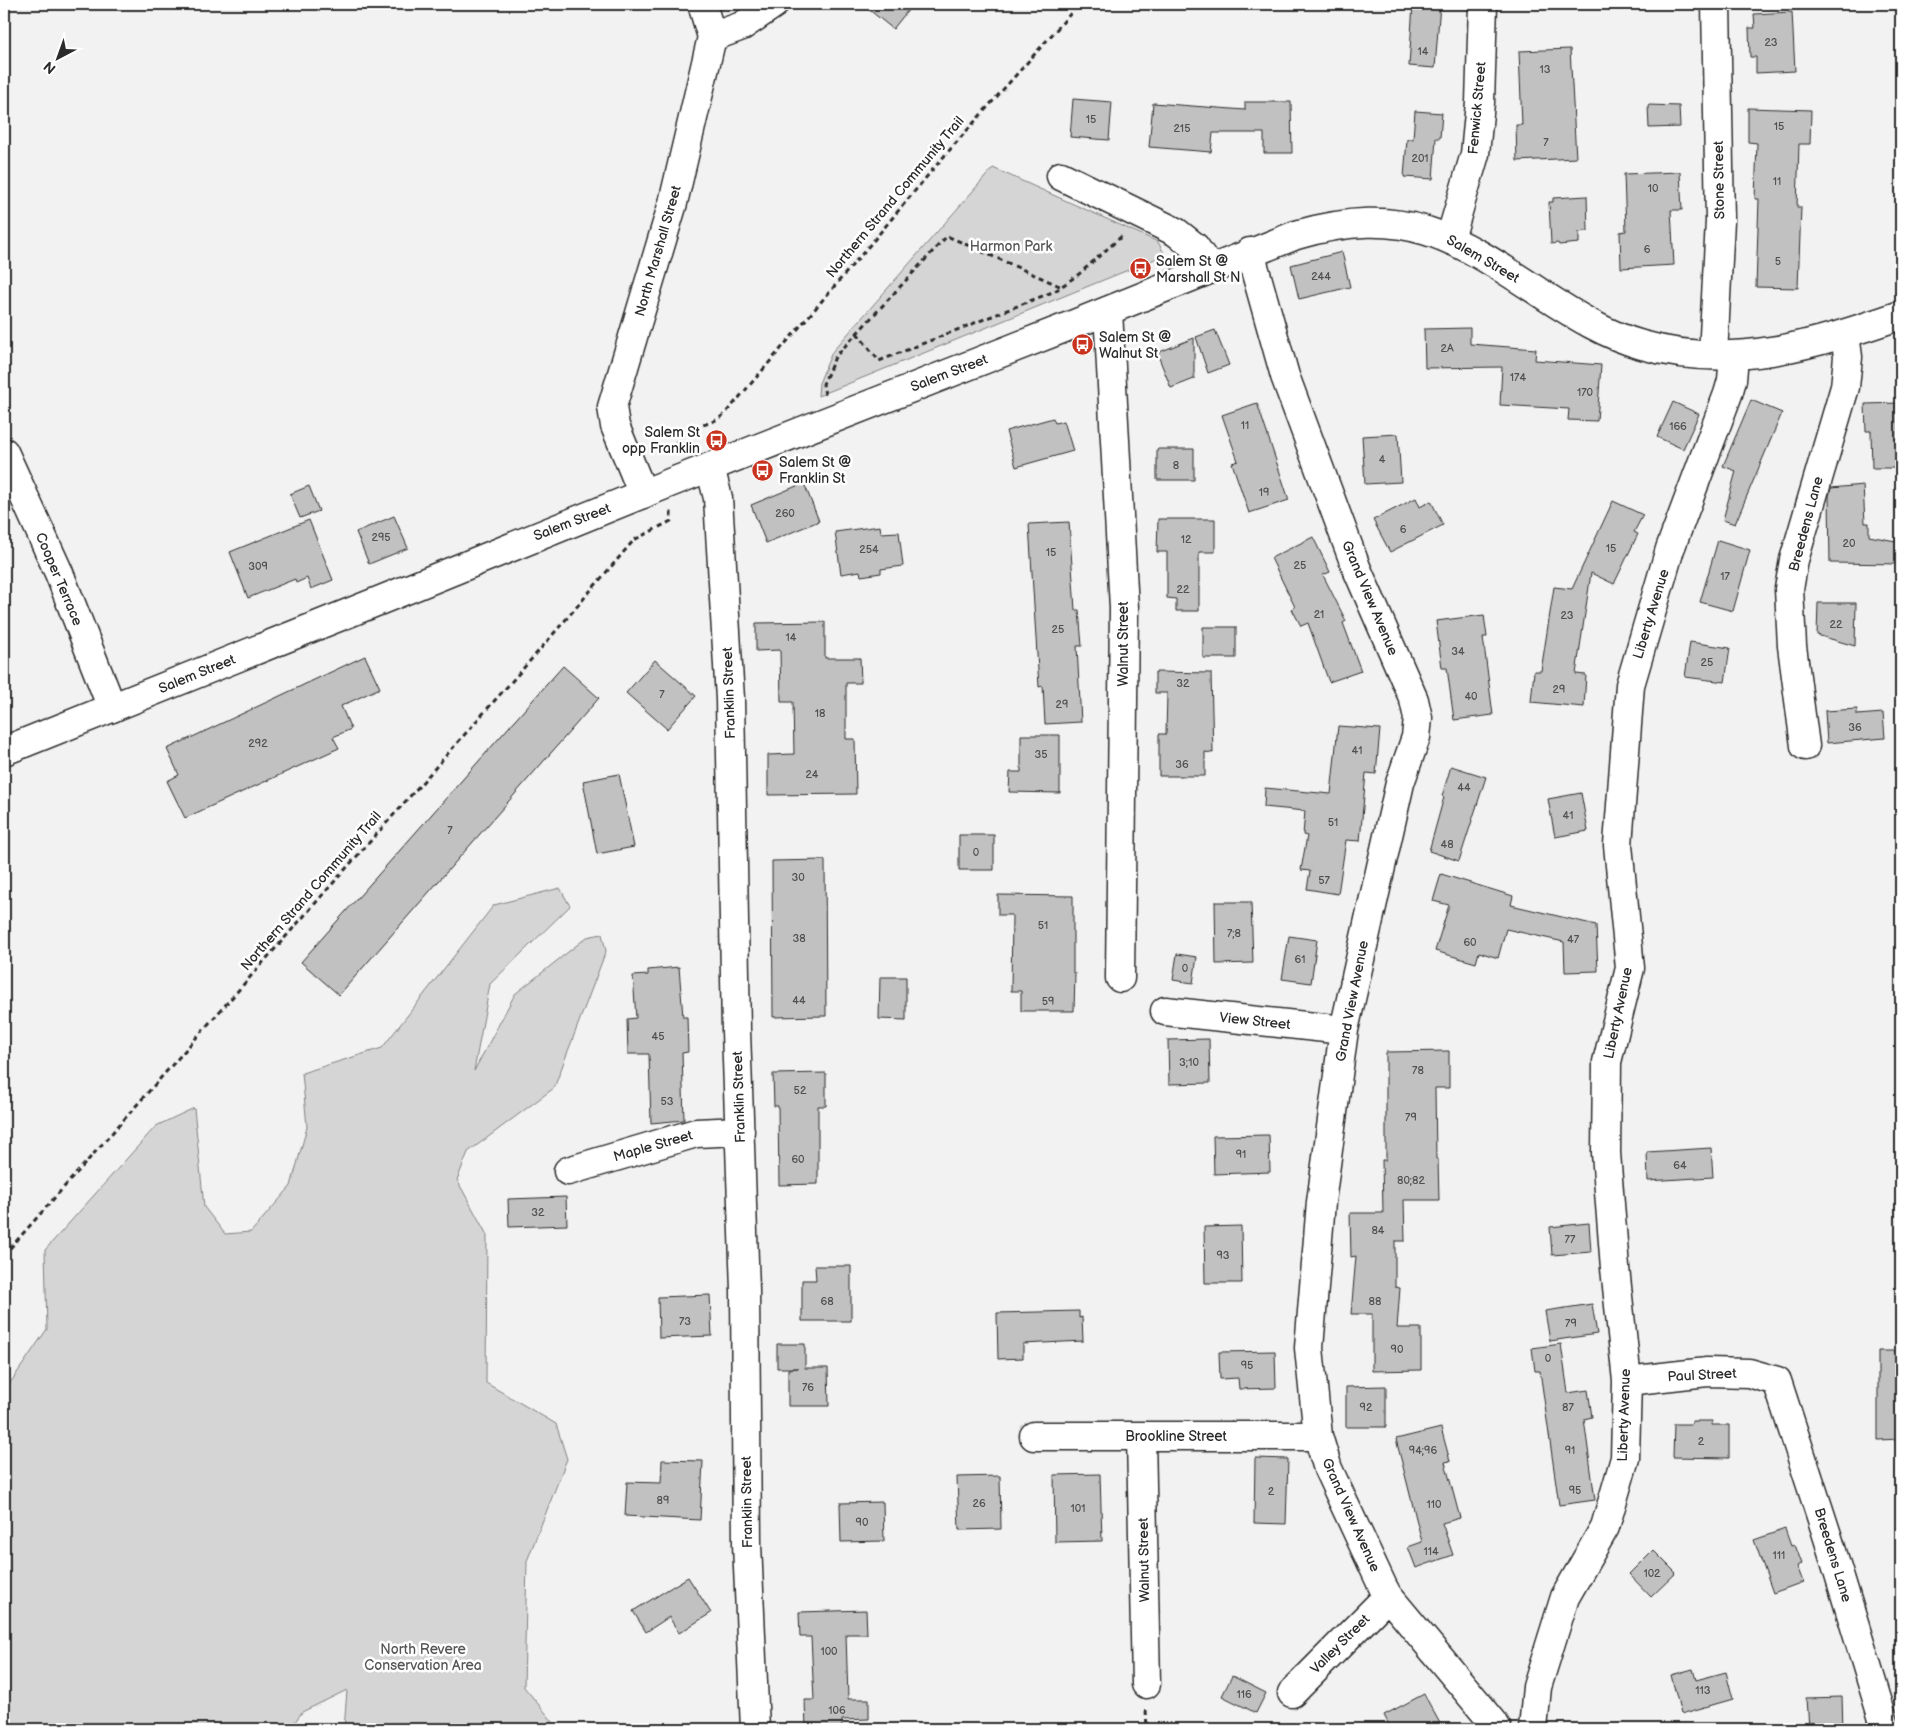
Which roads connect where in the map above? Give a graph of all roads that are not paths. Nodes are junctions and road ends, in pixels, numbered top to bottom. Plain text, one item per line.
1 (702, 4) edge
2 (774, 4) edge
3 (1483, 4) edge
4 (1716, 4) edge
5 (712, 37) junction
6 (1062, 176) dead end
7 (1450, 239) junction
8 (1250, 252) junction
9 (1210, 269) junction
10 (1108, 310) junction
11 (1901, 314) edge
12 (1844, 334) junction
13 (1724, 356) junction
14 (4, 452) edge
15 (710, 467) junction
16 (643, 494) junction
17 (112, 708) junction
18 (1805, 746) dead end
19 (4, 751) edge
20 (1120, 978) dead end
21 (1165, 1012) dead end
22 (1344, 1030) junction
23 (740, 1131) junction
24 (568, 1171) dead end
25 (1627, 1381) junction
26 (1776, 1381) joint
27 (1034, 1436) dead end
28 (1141, 1436) junction
29 (1318, 1436) junction
30 (1388, 1596) junction
31 (1146, 1684) dead end
32 (1292, 1693) dead end
33 (755, 1729) edge
34 (1497, 1729) edge
35 (1533, 1729) edge
36 (1886, 1729) edge

1 - 5 street
2 - 5 street
3 - 7 street, Fenwick Street
4 - 13 street, Stone Street
5 - 16 street, North Marshall Street
6 - 9 street
7 - 8 street, Salem Street
7 - 13 street, Salem Street
8 - 9 street, Salem Street
8 - 22 street, Grand View Avenue
9 - 10 street, Salem Street
10 - 15 street, Salem Street
10 - 20 street, Walnut Street
11 - 12 street, Salem Street
12 - 13 street, Salem Street
12 - 18 street, Breedens Lane
13 - 25 street, Liberty Avenue
14 - 17 street, Cooper Terrace
15 - 16 street, Salem Street
15 - 23 street, Franklin Street
16 - 17 street, Salem Street
17 - 19 street, Salem Street
21 - 22 street, View Street
22 - 29 street, Grand View Avenue
23 - 24 street, Maple Street
23 - 33 street, Franklin Street
25 - 26 street, Paul Street
25 - 35 street, Liberty Avenue
26 - 36 street, Breedens Lane
27 - 28 street, Brookline Street
28 - 29 street, Brookline Street
28 - 31 street, Walnut Street
29 - 30 street, Grand View Avenue
30 - 32 street, Valley Street
30 - 34 street, Grand View Avenue

